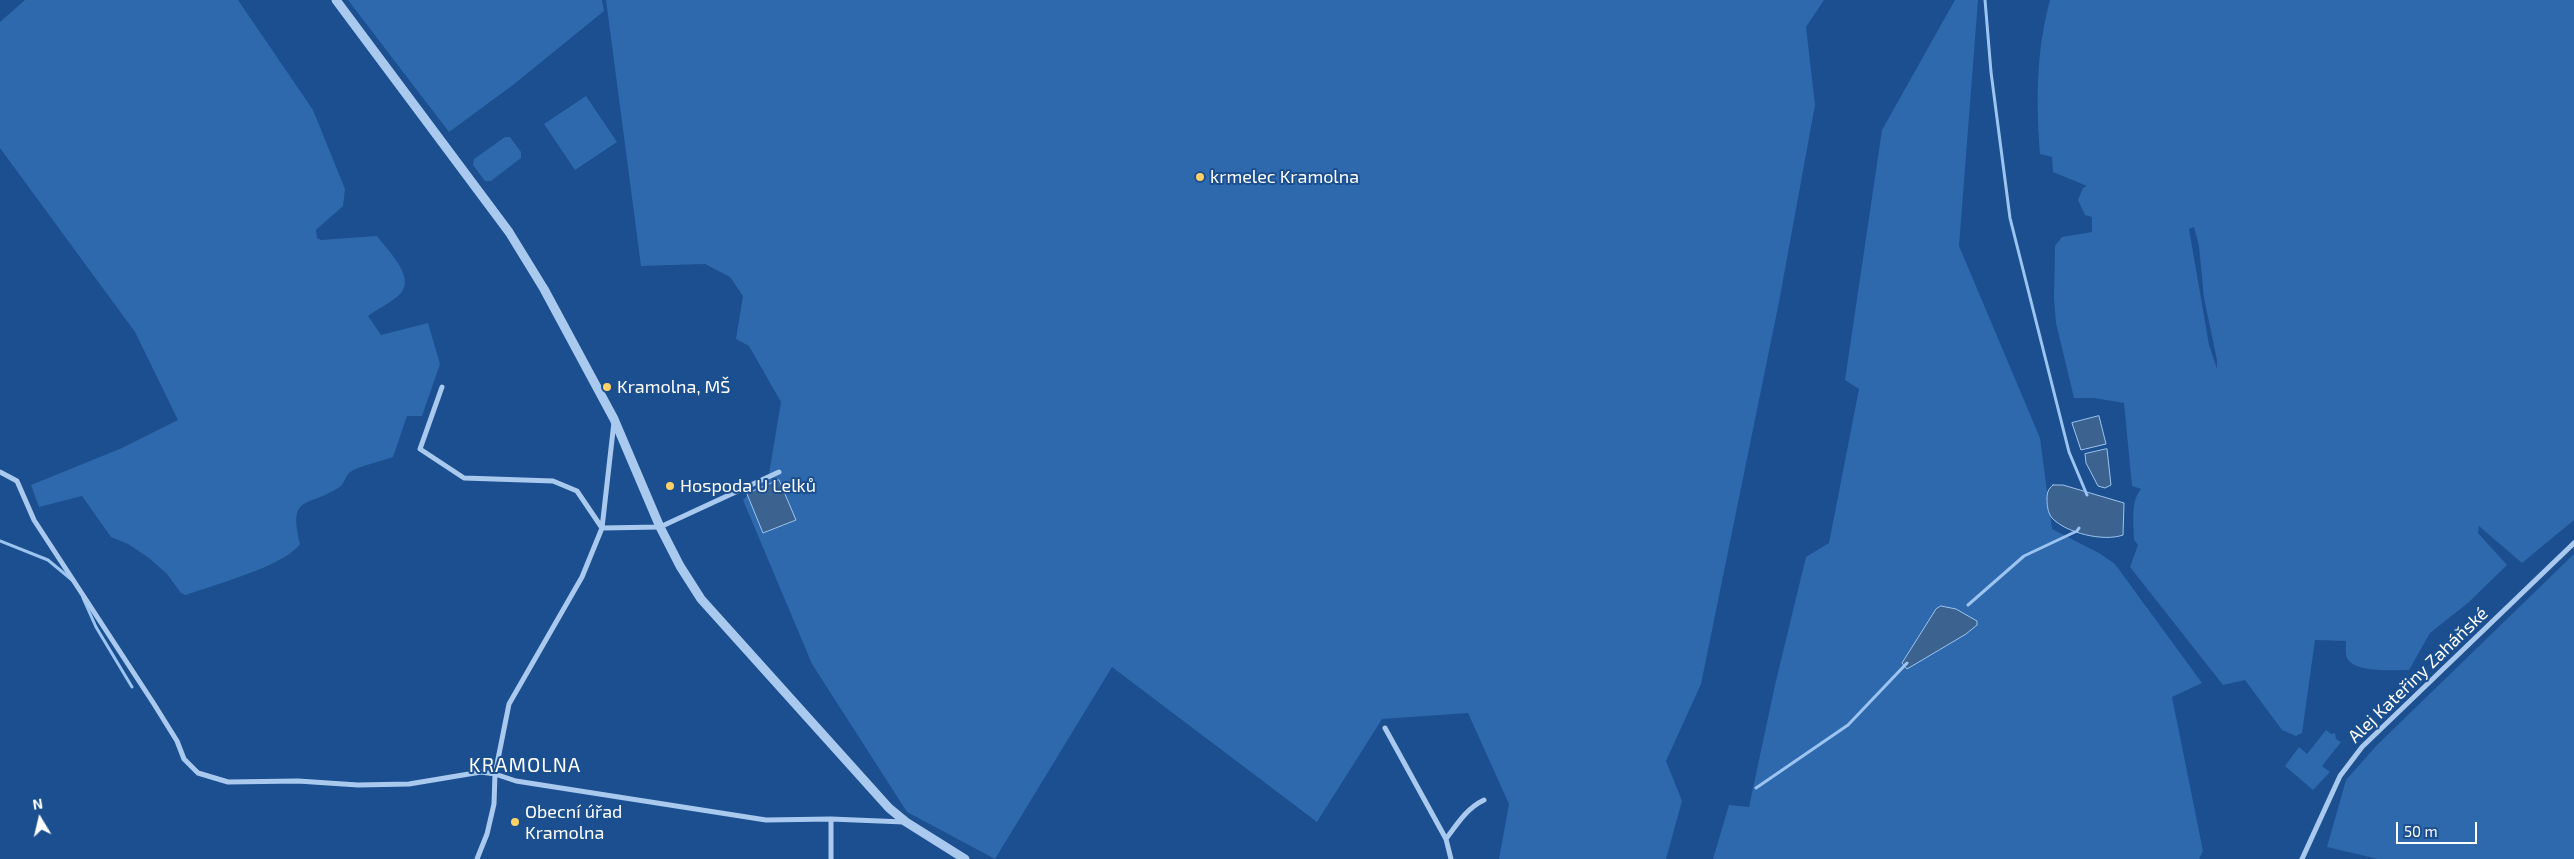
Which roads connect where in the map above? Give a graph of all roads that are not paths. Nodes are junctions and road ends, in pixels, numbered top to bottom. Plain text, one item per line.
1 (336, 0) edge
2 (442, 387) dead end
3 (614, 419) junction
4 (0, 472) edge
5 (779, 472) dead end
6 (660, 527) junction
7 (602, 528) junction
8 (2574, 542) edge
9 (1385, 728) dead end
10 (495, 774) junction
11 (1484, 800) dead end
12 (831, 819) junction
13 (906, 822) junction
14 (1446, 839) junction
15 (477, 859) edge
16 (831, 859) edge
17 (965, 859) edge
18 (1451, 859) edge
19 (2302, 859) edge

1 - 3 street
2 - 7 street
3 - 6 street
3 - 7 street
4 - 10 street
5 - 6 street
6 - 7 street
6 - 13 street
7 - 10 street
8 - 19 street, Alej Kateřiny Zaháňské
9 - 14 street
10 - 12 street
10 - 15 street
11 - 14 street
12 - 13 street
12 - 16 street
13 - 17 street
14 - 18 street

